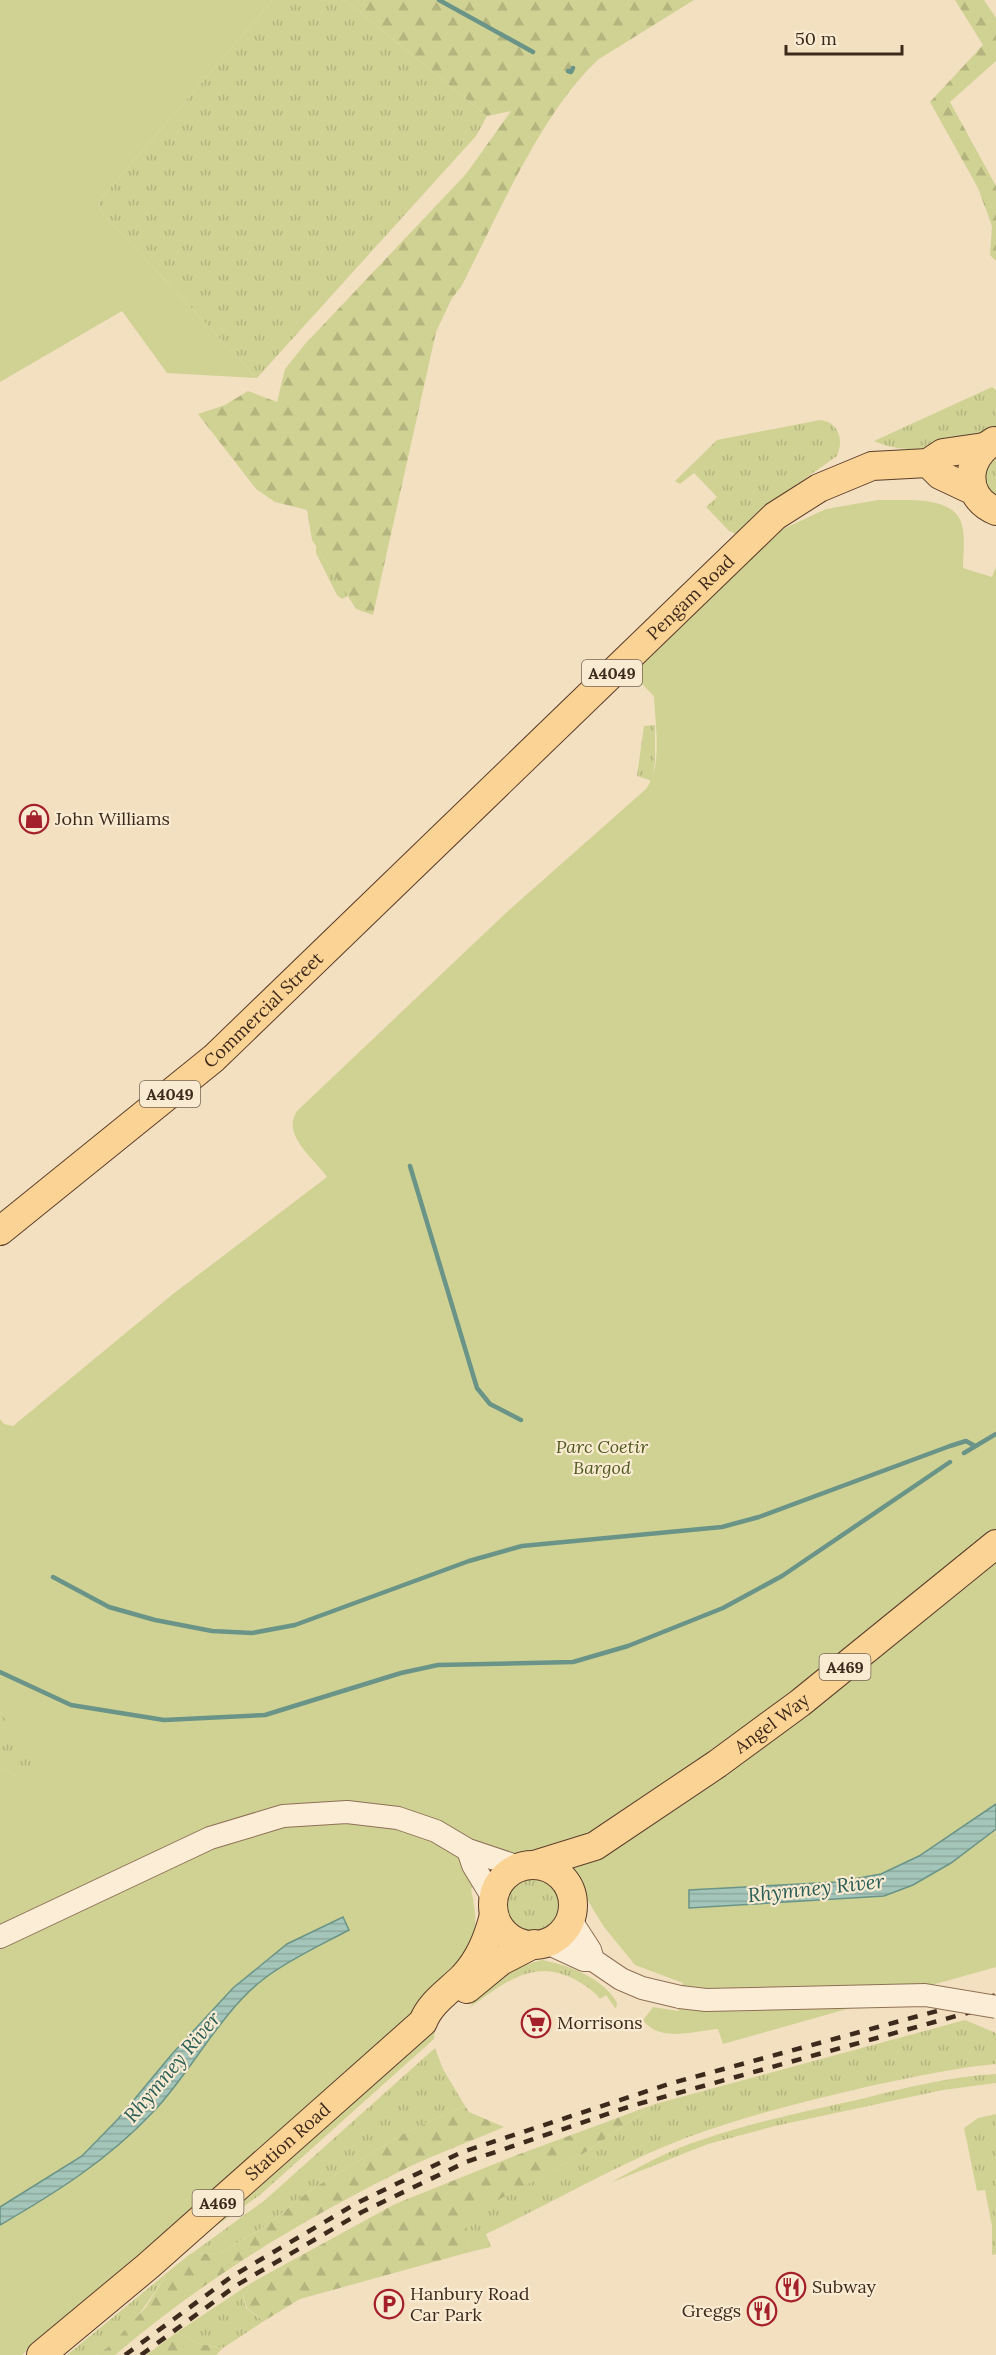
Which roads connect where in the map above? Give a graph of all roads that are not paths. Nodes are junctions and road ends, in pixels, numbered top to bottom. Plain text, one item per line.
1 (990, 444) edge
2 (928, 463) junction
3 (974, 491) junction
4 (996, 511) edge
5 (330, 946) joint
6 (0, 1232) edge
7 (996, 1544) edge
8 (595, 1846) junction
9 (468, 1850) junction
10 (528, 1866) junction
11 (570, 1905) junction
12 (493, 1906) junction
13 (0, 1937) edge
14 (540, 1943) junction
15 (593, 1960) junction
16 (996, 2007) edge
17 (423, 2022) junction
18 (41, 2355) edge

1 - 2 main road, Pengam Road / A4049
1 - 3 main road, A4049
2 - 3 main road
2 - 5 main road, Pengam Road / A4049
3 - 4 main road
5 - 6 main road, Commercial Street / A4049
7 - 8 main road, Angel Way / A469
8 - 10 main road, Angel Way / A469
8 - 11 main road, Angel Way / A469
9 - 10 street
9 - 12 street
9 - 13 street
10 - 11 main road
10 - 12 main road, A469
11 - 14 main road, A469
11 - 15 street
12 - 14 main road
12 - 17 main road, Station Road / A469
14 - 15 street
14 - 17 main road, Station Road / A469
15 - 16 street, bridge
17 - 18 main road, Station Road / A469

